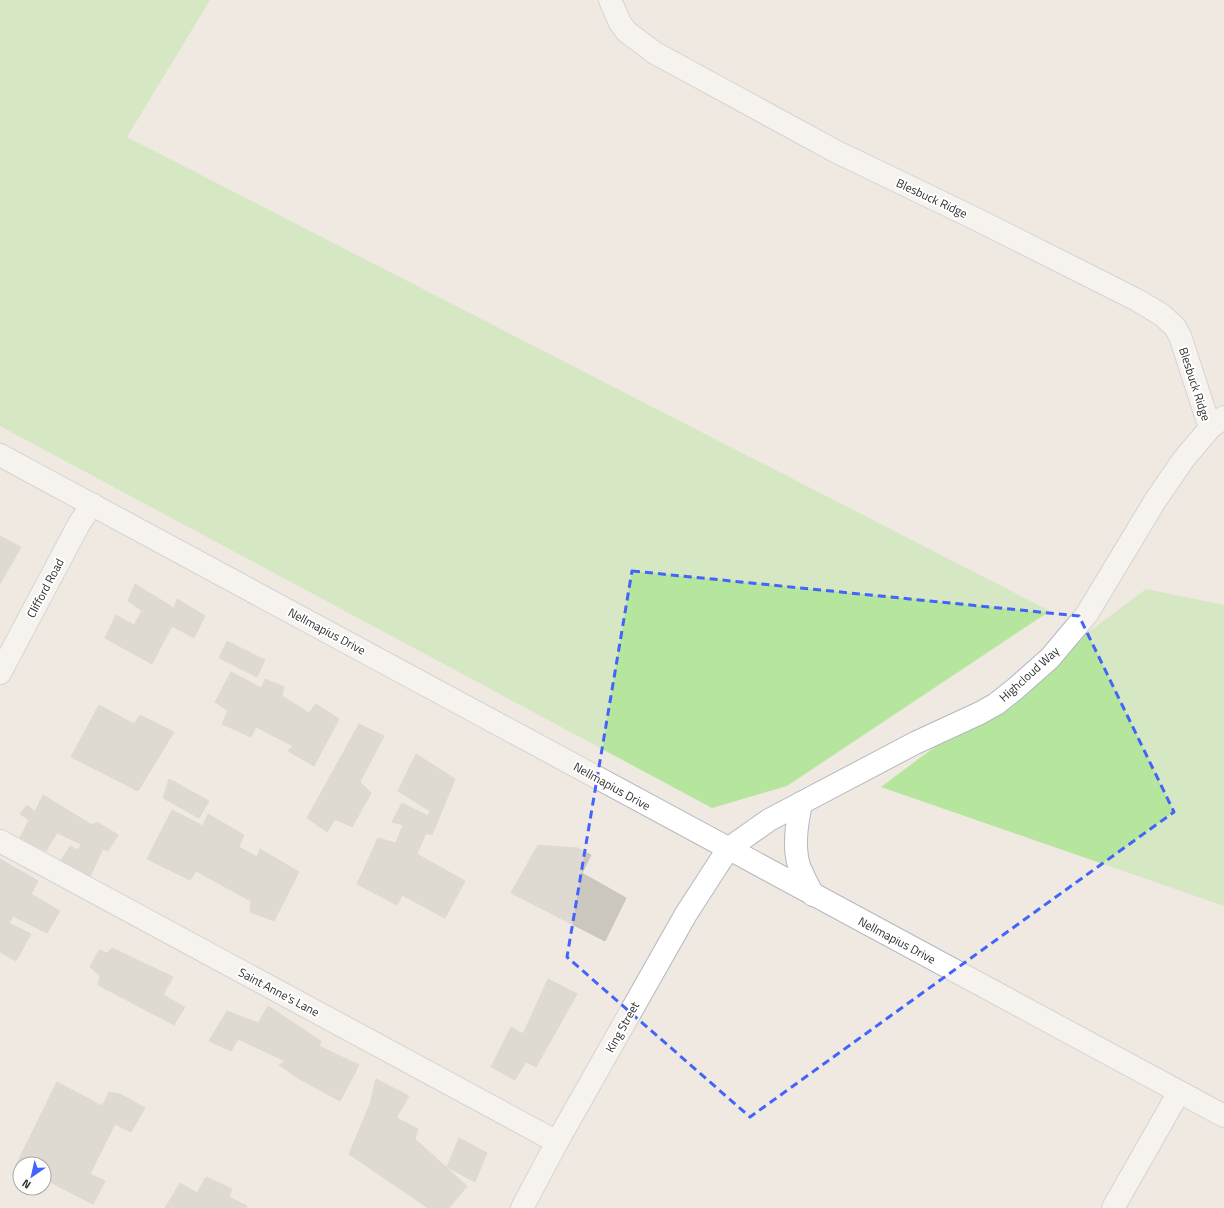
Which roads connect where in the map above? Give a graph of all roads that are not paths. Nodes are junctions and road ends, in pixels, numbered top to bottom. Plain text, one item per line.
1 (610, 1) edge
2 (1217, 422) edge
3 (0, 455) edge
4 (92, 504) junction
5 (0, 673) edge
6 (801, 803) junction
7 (0, 841) edge
8 (728, 849) junction
9 (813, 895) junction
10 (1179, 1092) junction
11 (1224, 1116) edge
12 (557, 1142) junction
13 (522, 1208) edge
14 (1114, 1208) edge

1 - 2 street, Blesbuck Ridge
2 - 6 street, Highcloud Way
3 - 4 street, Nellmapius Drive
4 - 5 street, Clifford Road
4 - 8 street, Nellmapius Drive
6 - 8 street, Highcloud Way
6 - 9 street
7 - 12 street, Saint Anne's Lane
8 - 9 street, Nellmapius Drive
8 - 12 street, King Street
9 - 10 street, Nellmapius Drive
10 - 11 street, Nellmapius Drive
10 - 14 street
12 - 13 street, King Street

